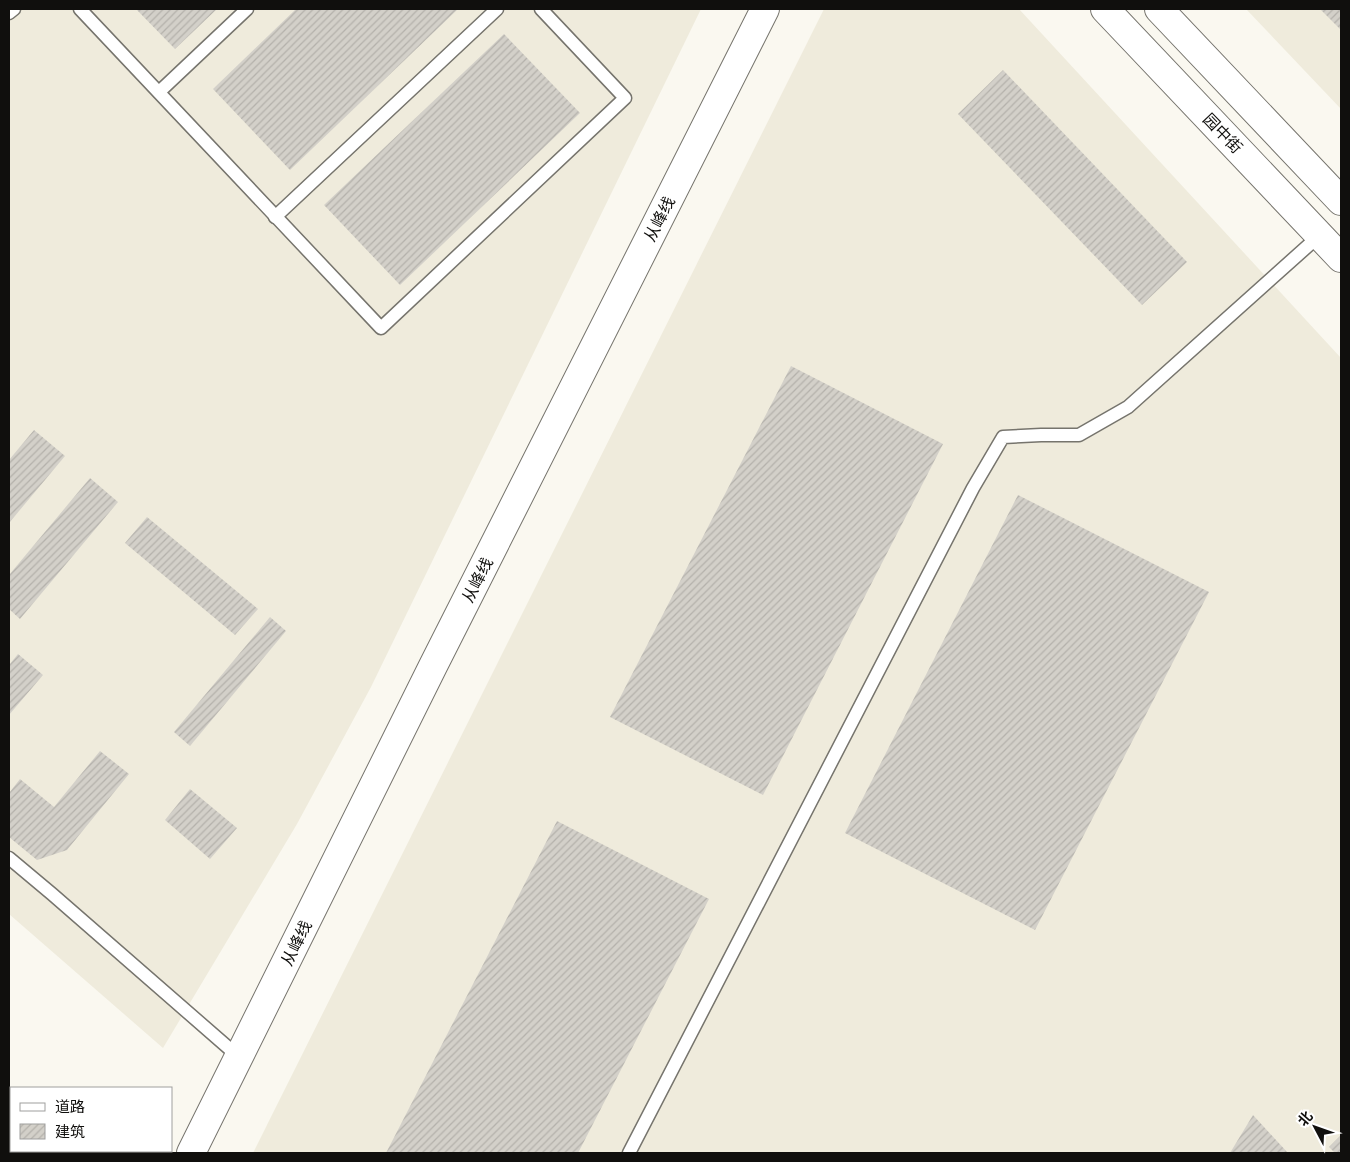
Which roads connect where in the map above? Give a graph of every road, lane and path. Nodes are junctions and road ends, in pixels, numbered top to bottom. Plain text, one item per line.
1 (14, 9) edge
2 (80, 9) edge
3 (247, 9) edge
4 (497, 9) edge
5 (541, 9) edge
6 (765, 9) edge
7 (1105, 9) edge
8 (1159, 9) edge
9 (9, 13) edge
10 (159, 92) junction
11 (1341, 201) edge
12 (275, 217) junction
13 (1320, 235) junction
14 (1341, 258) edge
15 (9, 858) edge
16 (239, 1057) junction
17 (191, 1153) edge
18 (629, 1153) edge

1 - 9 lane
2 - 10 lane
3 - 10 lane
4 - 12 lane
5 - 12 lane
6 - 16 street, 从峰线
7 - 13 street, 园中街
8 - 11 street
10 - 12 lane
13 - 14 street, 园中街
13 - 18 lane
15 - 16 lane
16 - 17 street, 从峰线

